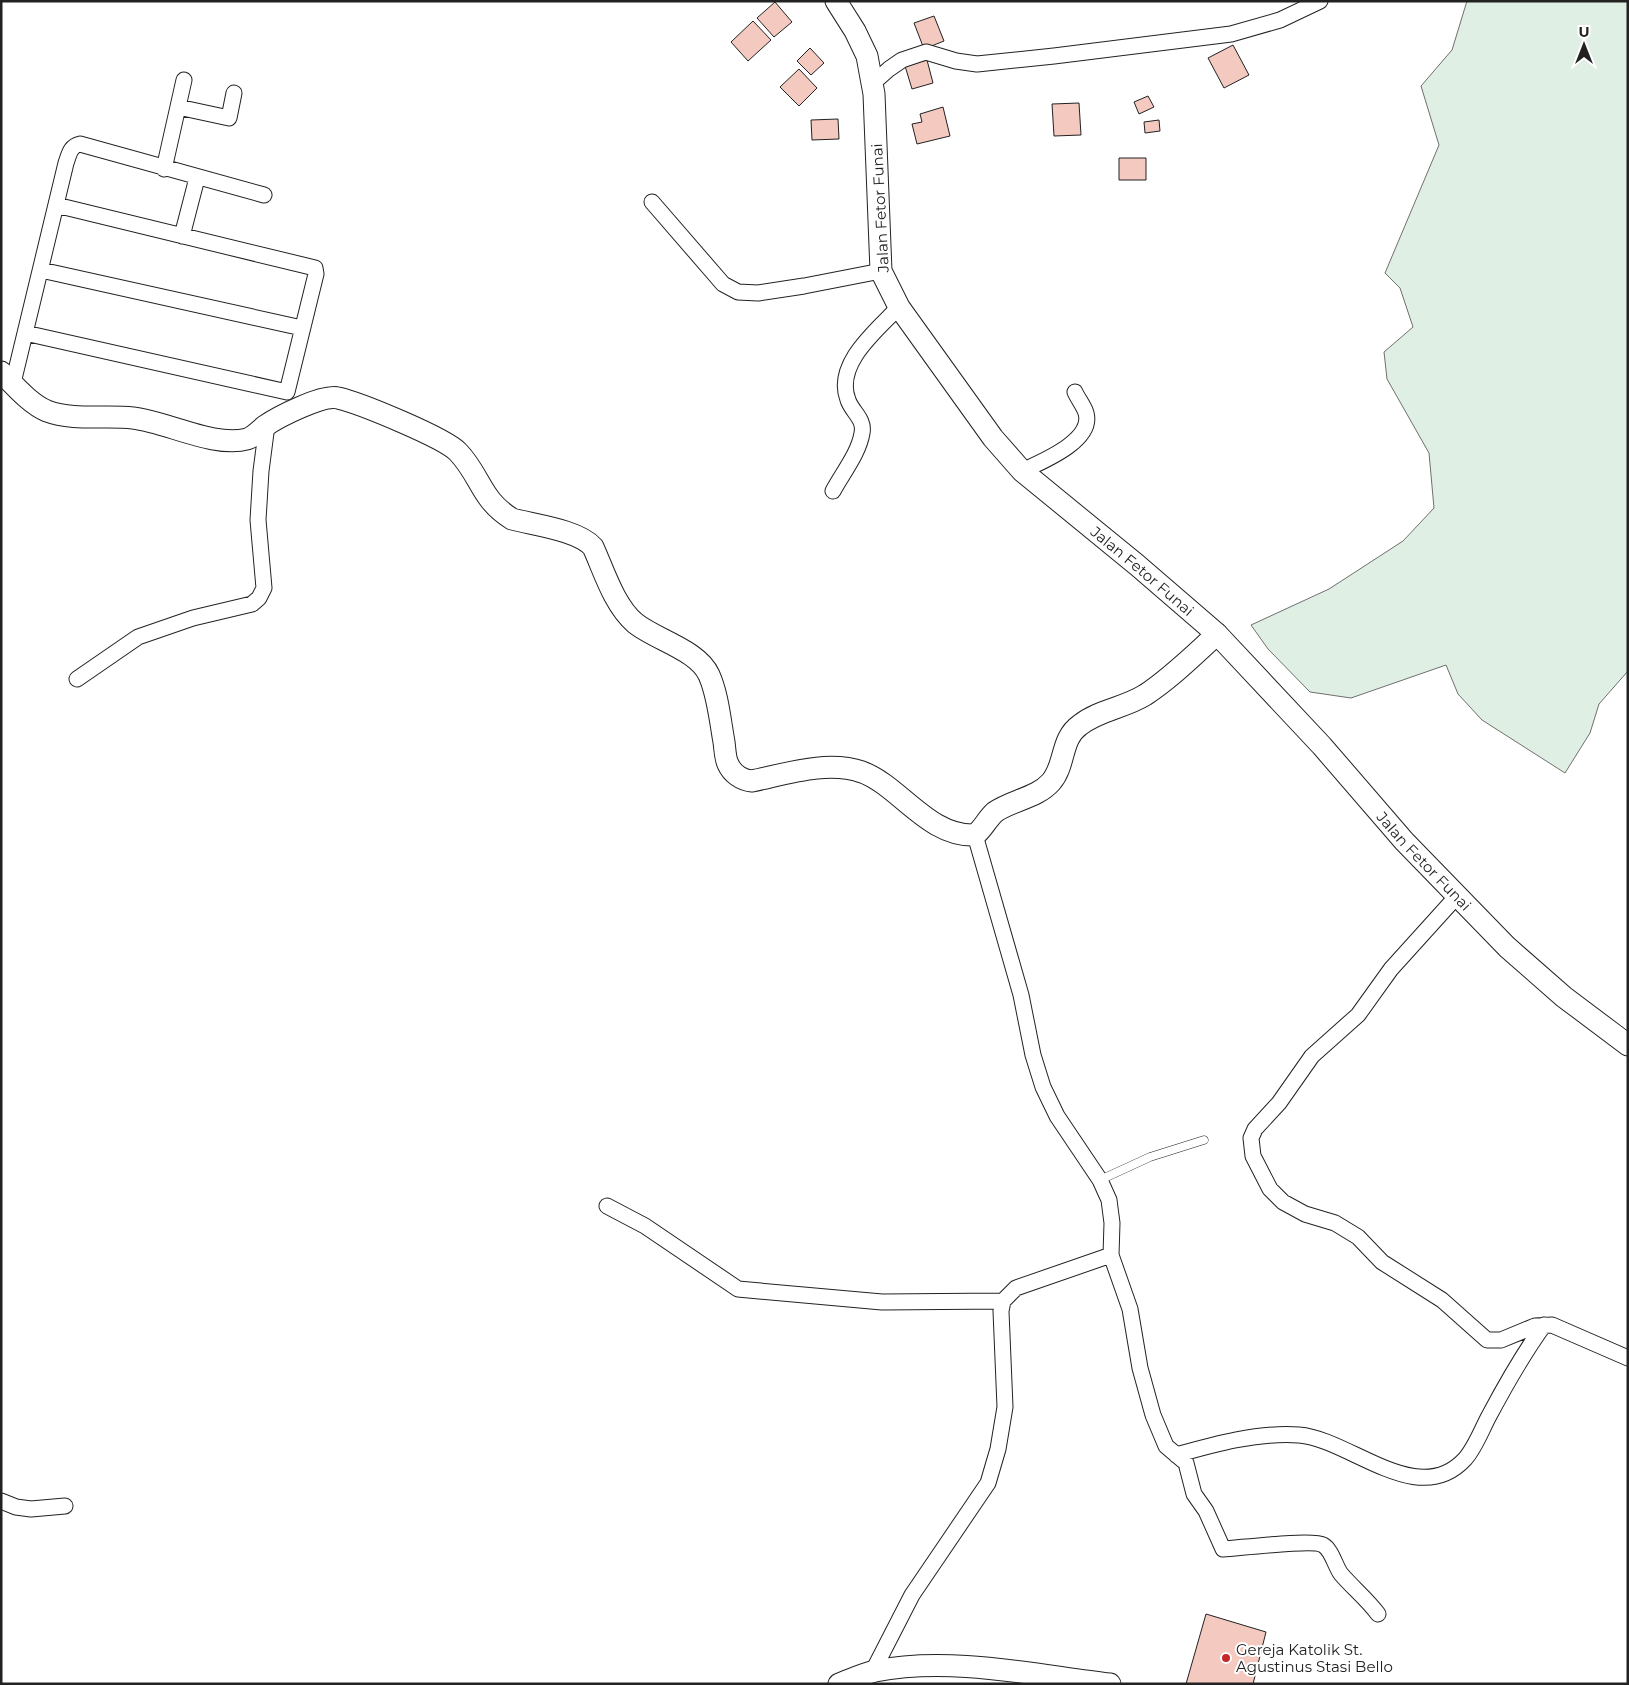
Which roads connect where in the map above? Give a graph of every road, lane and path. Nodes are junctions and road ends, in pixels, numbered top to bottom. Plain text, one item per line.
1 (836, 1) edge
2 (1320, 1) edge
3 (184, 80) dead end
4 (872, 84) junction
5 (234, 93) dead end
6 (178, 107) junction
7 (164, 169) junction
8 (197, 178) junction
9 (264, 195) dead end
10 (652, 202) dead end
11 (56, 205) junction
12 (182, 236) junction
13 (41, 270) junction
14 (881, 271) junction
15 (899, 307) junction
16 (302, 328) junction
17 (25, 333) junction
18 (7, 377) edge
19 (1075, 392) dead end
20 (267, 425) junction
21 (1022, 471) junction
22 (833, 491) dead end
23 (1217, 634) junction
24 (77, 679) dead end
25 (975, 835) junction
26 (1456, 896) junction
27 (1628, 1045) edge
28 (1204, 1140) dead end
29 (1100, 1180) junction
30 (607, 1206) dead end
31 (1110, 1255) junction
32 (1003, 1301) junction
33 (1544, 1325) junction
34 (1628, 1358) edge
35 (1176, 1455) junction
36 (1, 1500) edge
37 (65, 1506) dead end
38 (1378, 1614) dead end
39 (873, 1671) junction
40 (839, 1684) edge
41 (1110, 1684) edge

1 - 4 street, Jalan Fetor Funai
2 - 4 street
3 - 6 street
4 - 14 street, Jalan Fetor Funai
5 - 6 street
6 - 7 street
7 - 8 street
7 - 11 street
8 - 9 street
8 - 12 street
10 - 14 street
11 - 12 street
11 - 13 street
12 - 16 street
13 - 16 street
13 - 17 street
14 - 15 street, Jalan Fetor Funai
15 - 21 street, Jalan Fetor Funai
15 - 22 street
16 - 17 street
17 - 18 street
18 - 20 street
19 - 21 street
20 - 24 street
20 - 25 street
21 - 23 street, Jalan Fetor Funai
23 - 25 street
23 - 26 street, Jalan Fetor Funai
25 - 29 street
26 - 27 street, Jalan Fetor Funai
26 - 33 street
28 - 29 lane
29 - 31 street
30 - 32 street
31 - 32 street
31 - 35 street
32 - 39 street
33 - 34 street
33 - 35 street
35 - 38 street
36 - 37 street
39 - 40 street
39 - 41 street

